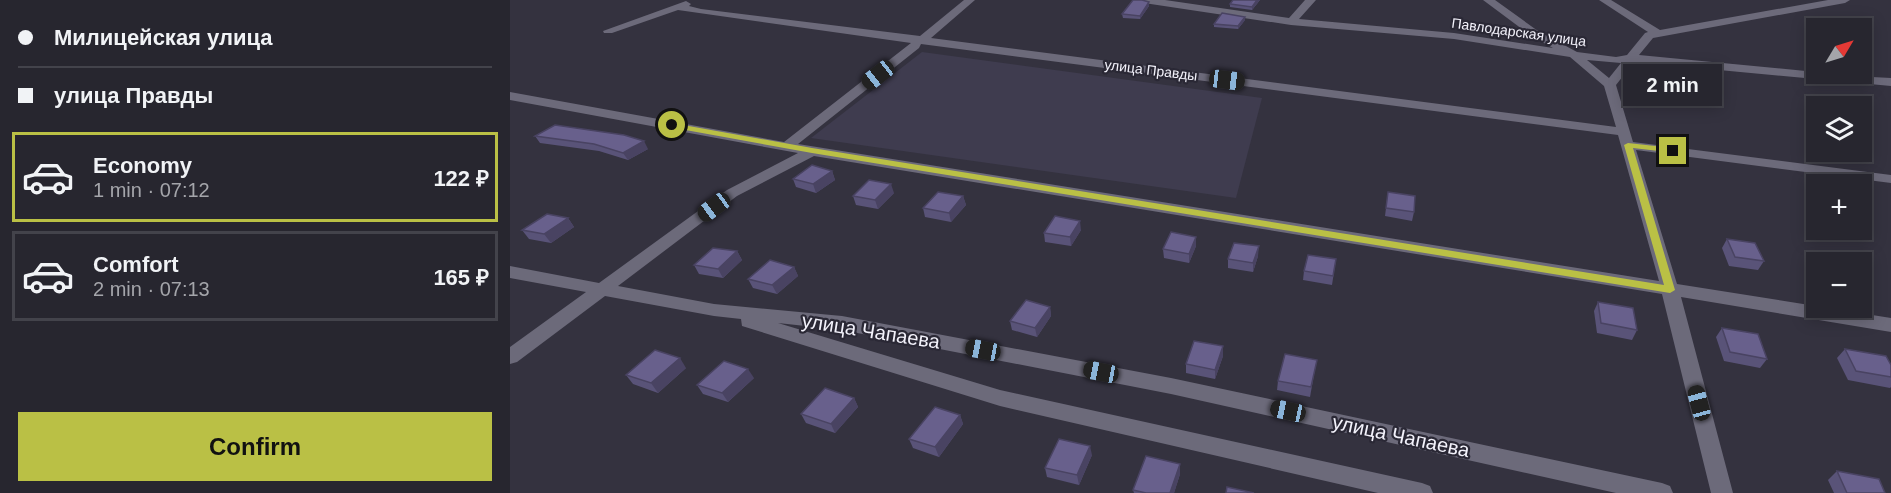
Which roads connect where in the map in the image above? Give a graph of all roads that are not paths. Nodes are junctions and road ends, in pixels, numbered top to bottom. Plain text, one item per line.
1 (696, 0) edge
2 (970, 0) edge
3 (1144, 0) edge
4 (1311, 0) edge
5 (1488, 0) edge
6 (1604, 0) edge
7 (1845, 0) edge
8 (678, 7) junction
9 (1291, 22) junction
10 (608, 31) dead end
11 (1658, 33) junction
12 (920, 40) junction
13 (1573, 54) junction
14 (1629, 58) junction
15 (1891, 82) edge
16 (1610, 84) junction
17 (510, 96) edge
18 (1626, 139) junction
19 (787, 146) junction
20 (812, 151) junction
21 (1891, 179) edge
22 (510, 272) edge
23 (1670, 290) junction
24 (600, 291) junction
25 (714, 310) junction
26 (1891, 325) edge
27 (510, 357) edge
28 (1422, 493) edge
29 (1662, 493) edge
30 (1722, 493) edge

1 - 8 street
2 - 12 street
3 - 9 street, Павлодарская улица
4 - 9 street
5 - 13 street
6 - 11 street
7 - 11 street
8 - 10 street
8 - 12 street, улица Правды
9 - 13 street, Павлодарская улица
11 - 14 street
12 - 18 street, улица Правды
12 - 19 street
13 - 14 street, Павлодарская улица
13 - 16 street
14 - 15 street, Павлодарская улица
14 - 16 street
16 - 18 street
17 - 19 street
18 - 21 street, улица Правды
18 - 23 street
19 - 20 street
20 - 23 street
20 - 24 street
22 - 24 street, улица Чапаева
23 - 26 street
23 - 30 street
24 - 25 street, улица Чапаева
24 - 27 street
25 - 28 street, улица Чапаева
25 - 29 street, улица Чапаева

